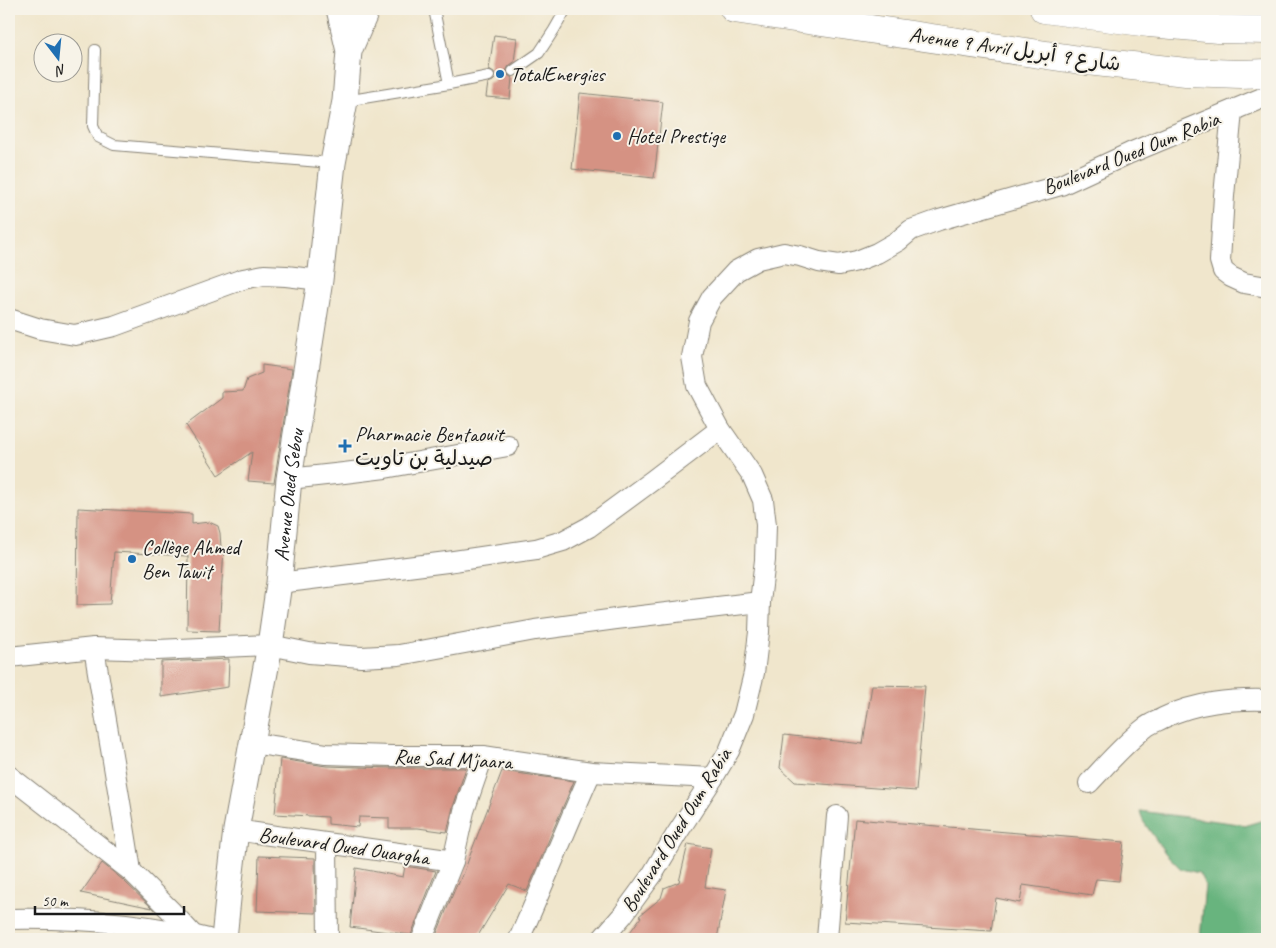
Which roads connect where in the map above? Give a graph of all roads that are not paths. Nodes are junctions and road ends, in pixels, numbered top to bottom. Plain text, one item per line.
1 (339, 9) edge
2 (367, 9) edge
3 (434, 9) edge
4 (566, 9) edge
5 (734, 9) edge
6 (1044, 9) edge
7 (1267, 30) edge
8 (95, 50) dead end
9 (349, 51) junction
10 (513, 70) dead end
11 (1267, 73) edge
12 (489, 76) dead end
13 (449, 84) junction
14 (1267, 96) edge
15 (345, 101) junction
16 (1232, 112) junction
17 (333, 163) junction
18 (320, 280) junction
19 (1267, 287) edge
20 (9, 319) edge
21 (720, 429) junction
22 (508, 446) dead end
23 (289, 479) junction
24 (279, 583) junction
25 (760, 602) junction
26 (270, 645) junction
27 (94, 648) junction
28 (9, 658) edge
29 (1267, 700) edge
30 (252, 742) junction
31 (482, 756) junction
32 (591, 772) junction
33 (9, 776) edge
34 (713, 778) junction
35 (1089, 783) dead end
36 (837, 816) dead end
37 (236, 830) junction
38 (327, 844) junction
39 (453, 861) junction
40 (131, 872) junction
41 (9, 919) edge
42 (201, 937) edge
43 (224, 939) edge
44 (328, 939) edge
45 (422, 939) edge
46 (519, 939) edge
47 (602, 939) edge
48 (827, 939) edge

1 - 9 street, Avenue Oued Sebou
2 - 9 street, Avenue Oued Sebou
3 - 13 lane
4 - 10 lane
5 - 11 highway, Avenue 9 Avril شارع 9 أبريل
6 - 7 highway, Avenue 9 Avril شارع 9 أبريل
8 - 17 lane
9 - 15 street, Avenue Oued Sebou
12 - 13 lane
13 - 15 lane
14 - 16 street, Boulevard Oued Oum Rabia
15 - 17 street, Avenue Oued Sebou
16 - 19 street
16 - 21 street, Boulevard Oued Oum Rabia
17 - 18 street, Avenue Oued Sebou
18 - 20 street
18 - 23 street, Avenue Oued Sebou
21 - 24 street
21 - 25 street, Boulevard Oued Oum Rabia
22 - 23 street
23 - 24 street, Avenue Oued Sebou
24 - 26 street, Avenue Oued Sebou
25 - 26 street
25 - 34 street, Boulevard Oued Oum Rabia
26 - 27 street
26 - 30 street, Avenue Oued Sebou
27 - 28 street
27 - 40 street
29 - 35 street
30 - 31 street, Rue Sad M'jaara
30 - 37 street, Avenue Oued Sebou
31 - 32 street, Rue Sad M'jaara
31 - 39 street
32 - 34 street, Rue Sad M'jaara
32 - 46 street
33 - 40 street
34 - 47 street, Boulevard Oued Oum Rabia
36 - 48 street
37 - 38 street, Boulevard Oued Ouargha
37 - 43 street, Avenue Oued Sebou
38 - 39 street, Boulevard Oued Ouargha
38 - 44 street
39 - 45 street
40 - 42 street
41 - 42 street

